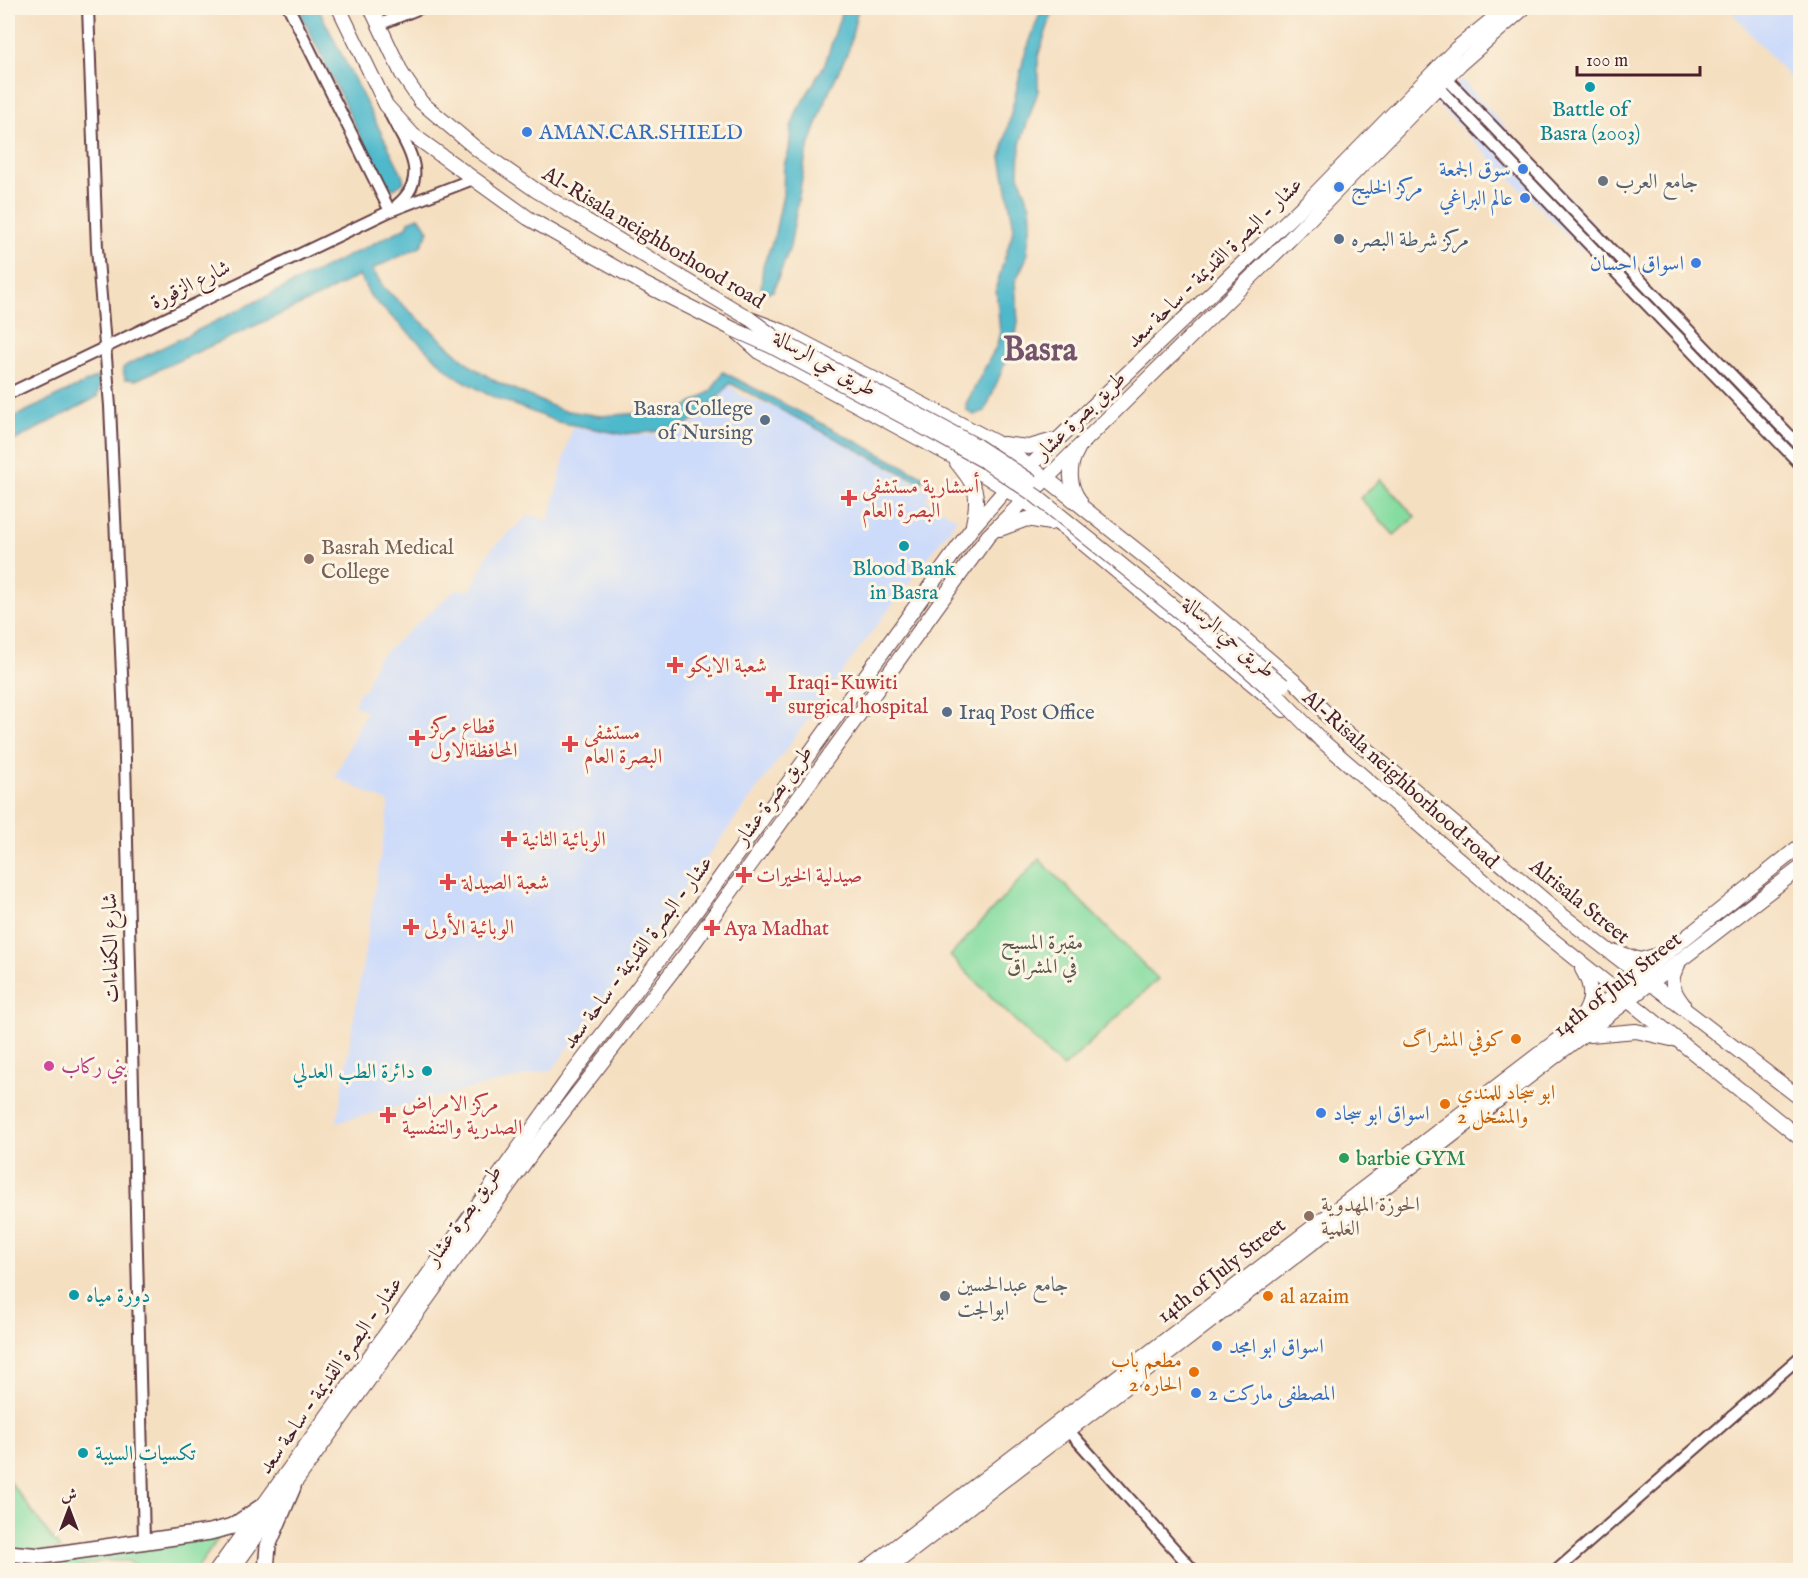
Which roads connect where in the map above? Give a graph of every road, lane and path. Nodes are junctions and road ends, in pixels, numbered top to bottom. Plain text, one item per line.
1 (88, 8) edge
2 (289, 8) edge
3 (355, 8) edge
4 (372, 8) edge
5 (420, 8) edge
6 (1506, 8) edge
7 (1524, 8) edge
8 (340, 10) edge
9 (378, 25) junction
10 (1442, 82) junction
11 (386, 105) junction
12 (473, 179) junction
13 (390, 211) junction
14 (750, 319) junction
15 (735, 330) junction
16 (105, 347) junction
17 (8, 394) edge
18 (1061, 437) junction
19 (1082, 441) junction
20 (995, 442) junction
21 (1800, 446) edge
22 (952, 456) junction
23 (1800, 464) edge
24 (1029, 466) junction
25 (1046, 478) junction
26 (1006, 489) junction
27 (1023, 500) junction
28 (1085, 507) junction
29 (972, 528) junction
30 (1066, 529) junction
31 (988, 536) junction
32 (1283, 685) joint
33 (1333, 720) junction
34 (1321, 740) junction
35 (1800, 846) edge
36 (1800, 868) edge
37 (1683, 939) junction
38 (1597, 941) junction
39 (1681, 960) junction
40 (1578, 961) junction
41 (1638, 973) junction
42 (1652, 984) junction
43 (1615, 992) junction
44 (1628, 1003) junction
45 (1692, 1015) junction
46 (1581, 1030) junction
47 (1677, 1041) junction
48 (1800, 1098) edge
49 (1800, 1138) edge
50 (1800, 1357) edge
51 (1069, 1431) junction
52 (293, 1487) junction
53 (264, 1505) junction
54 (144, 1541) junction
55 (8, 1553) edge
56 (217, 1570) edge
57 (232, 1570) edge
58 (266, 1570) edge
59 (865, 1570) edge
60 (887, 1570) edge
61 (1193, 1570) edge
62 (1557, 1570) edge

1 - 16 street, شارع الكفاءات
2 - 13 street
3 - 8 main road
4 - 9 main road, Al-Risala neighborhood road
5 - 9 street
6 - 18 main road, عشار - البصرة القديمة - ساحة سعد
7 - 10 main road, طريق بصرة عشار
8 - 11 main road, طريق حي الرسالة
9 - 14 main road, Al-Risala neighborhood road
10 - 19 main road, طريق بصرة عشار
10 - 21 street
10 - 23 street
11 - 12 main road, طريق حي الرسالة
11 - 13 street, شارع الزقورة
12 - 13 street, شارع الزقورة
12 - 15 main road, طريق حي الرسالة
13 - 16 street, شارع الزقورة
14 - 20 main road
14 - 32 main road, Al-Risala neighborhood road, bridge
15 - 22 main road, طريق حي الرسالة
15 - 34 main road, Al-Risala neighborhood road, bridge
16 - 17 street, شارع الزقورة
16 - 54 street, شارع الكفاءات
18 - 20 main road
18 - 24 main road, عشار - البصرة القديمة - ساحة سعد
19 - 25 main road, طريق بصرة عشار
19 - 28 main road
20 - 24 main road
22 - 26 main road, طريق حي الرسالة
22 - 29 main road
24 - 25 main road
24 - 26 main road, عشار - البصرة القديمة - ساحة سعد
25 - 27 main road, طريق بصرة عشار
25 - 28 main road
26 - 27 main road, طريق حي الرسالة
26 - 29 main road, عشار - البصرة القديمة - ساحة سعد
27 - 30 main road, طريق حي الرسالة
27 - 31 main road, طريق بصرة عشار
28 - 33 main road
29 - 53 main road, عشار - البصرة القديمة - ساحة سعد
30 - 31 main road
30 - 34 main road, طريق حي الرسالة
31 - 52 main road, طريق بصرة عشار
32 - 33 main road, Alrisala Street
33 - 38 main road, Alrisala Street
34 - 40 main road, Al-Risala neighborhood road
35 - 37 main road, 14th of July Street
36 - 39 main road, 14th of July Street
37 - 38 main road
37 - 41 main road, 14th of July Street
38 - 41 main road, Alrisala Street
39 - 42 main road, 14th of July Street
39 - 45 main road
40 - 43 main road, Al-Risala neighborhood road
40 - 46 main road
41 - 42 main road, Alrisala Street
41 - 43 main road, 14th of July Street
42 - 44 main road, 14th of July Street
42 - 45 main road, Alrisala Street
43 - 44 main road
43 - 46 main road, 14th of July Street
44 - 46 main road, 14th of July Street
44 - 47 main road
45 - 48 main road, Alrisala Street
46 - 47 main road
46 - 51 main road, 14th of July Street
46 - 59 main road, 14th of July Street
47 - 49 main road
50 - 62 street
51 - 60 main road, 14th of July Street
51 - 61 street
52 - 57 main road, طريق بصرة عشار
52 - 58 highway
53 - 54 highway
53 - 56 main road, عشار - البصرة القديمة - ساحة سعد
54 - 55 highway

